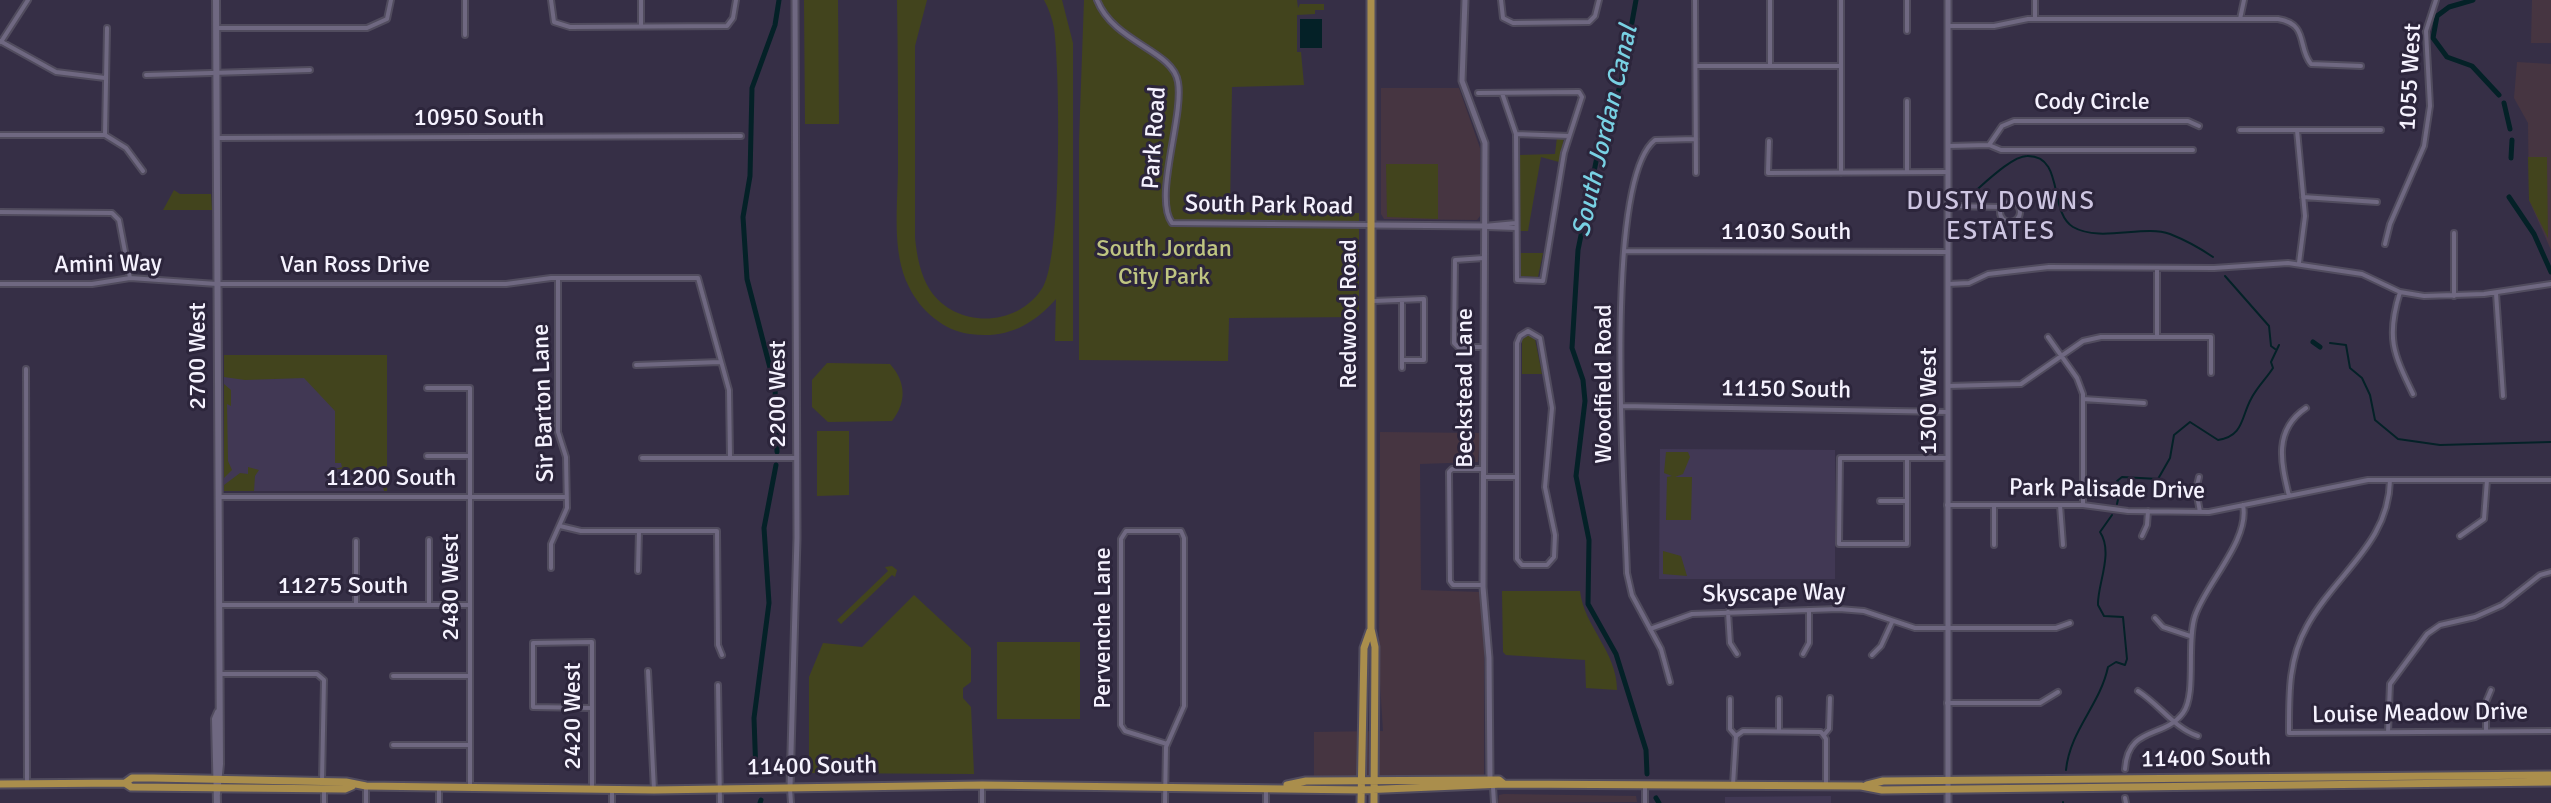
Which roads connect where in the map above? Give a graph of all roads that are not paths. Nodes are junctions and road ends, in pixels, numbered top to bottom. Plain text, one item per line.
1 (28, 0) edge
2 (216, 0) edge
3 (391, 0) edge
4 (465, 0) edge
5 (551, 0) edge
6 (641, 0) edge
7 (736, 0) edge
8 (795, 0) edge
9 (1097, 0) edge
10 (1371, 0) edge
11 (1465, 0) edge
12 (1501, 0) edge
13 (1599, 0) edge
14 (1695, 0) edge
15 (1770, 0) edge
16 (1841, 0) edge
17 (1907, 0) edge
18 (1948, 0) edge
19 (2035, 0) edge
20 (2244, 0) edge
21 (2436, 0) edge
22 (2035, 19) junction
23 (2240, 19) junction
24 (641, 26) junction
25 (1948, 26) junction
26 (107, 28) dead end
27 (216, 28) junction
28 (1907, 31) dead end
29 (465, 35) dead end
30 (0, 42) edge
31 (1696, 66) junction
32 (1770, 66) junction
33 (1841, 66) junction
34 (2361, 66) dead end
35 (310, 70) dead end
36 (216, 73) junction
37 (146, 75) dead end
38 (105, 78) junction
39 (1478, 93) dead end
40 (1502, 93) junction
41 (1907, 101) dead end
42 (2199, 126) dead end
43 (2240, 130) dead end
44 (2297, 130) junction
45 (2381, 130) dead end
46 (1516, 134) junction
47 (0, 135) edge
48 (105, 135) junction
49 (741, 136) dead end
50 (1569, 136) junction
51 (216, 138) junction
52 (1696, 139) junction
53 (1769, 141) dead end
54 (1989, 145) junction
55 (1948, 146) junction
56 (2193, 150) dead end
57 (143, 171) dead end
58 (1907, 172) junction
59 (1948, 172) junction
60 (1696, 173) dead end
61 (1841, 173) junction
62 (2303, 197) junction
63 (2377, 202) dead end
64 (1948, 206) junction
65 (2002, 207) junction
66 (0, 212) edge
67 (1169, 220) joint
68 (1371, 225) junction
69 (1484, 226) junction
70 (1516, 226) junction
71 (2454, 233) dead end
72 (2385, 244) dead end
73 (1624, 251) junction
74 (1948, 252) junction
75 (1484, 258) junction
76 (2299, 264) junction
77 (2157, 268) junction
78 (130, 278) junction
79 (558, 278) junction
80 (0, 284) edge
81 (217, 284) junction
82 (1948, 284) junction
83 (2551, 284) edge
84 (2400, 292) junction
85 (2496, 293) junction
86 (2454, 296) junction
87 (1402, 300) junction
88 (1370, 301) junction
89 (2048, 337) dead end
90 (2157, 337) junction
91 (1484, 347) junction
92 (2061, 356) junction
93 (1402, 360) junction
94 (720, 362) junction
95 (636, 365) dead end
96 (1402, 368) dead end
97 (26, 369) dead end
98 (2211, 373) dead end
99 (1948, 386) junction
100 (427, 388) dead end
101 (2413, 394) dead end
102 (2503, 396) dead end
103 (2083, 399) junction
104 (2144, 403) dead end
105 (1622, 406) junction
106 (2306, 408) dead end
107 (1948, 412) junction
108 (427, 456) dead end
109 (470, 456) junction
110 (730, 457) junction
111 (642, 458) dead end
112 (797, 458) junction
113 (1907, 458) junction
114 (1948, 458) junction
115 (1484, 469) junction
116 (1484, 477) junction
117 (1517, 477) junction
118 (2199, 477) dead end
119 (2390, 480) junction
120 (2487, 480) junction
121 (2551, 480) edge
122 (2289, 496) junction
123 (217, 497) junction
124 (470, 497) junction
125 (566, 497) junction
126 (1880, 501) dead end
127 (1907, 501) junction
128 (1947, 505) junction
129 (1994, 505) junction
130 (2060, 505) junction
131 (2083, 505) junction
132 (2243, 505) junction
133 (2148, 511) junction
134 (2200, 512) junction
135 (560, 526) junction
136 (639, 531) junction
137 (2142, 536) dead end
138 (2460, 536) dead end
139 (429, 540) dead end
140 (356, 541) dead end
141 (1994, 545) dead end
142 (2063, 545) dead end
143 (551, 568) dead end
144 (638, 571) dead end
145 (2551, 572) edge
146 (1483, 585) junction
147 (217, 605) junction
148 (356, 605) junction
149 (429, 605) junction
150 (469, 605) junction
151 (1809, 610) junction
152 (1728, 612) junction
153 (2155, 618) dead end
154 (1892, 622) junction
155 (2070, 623) dead end
156 (1947, 628) junction
157 (1371, 629) junction
158 (1650, 629) junction
159 (2190, 636) junction
160 (1737, 654) dead end
161 (1803, 654) dead end
162 (722, 655) dead end
163 (1872, 655) dead end
164 (648, 671) dead end
165 (217, 674) junction
166 (393, 676) dead end
167 (470, 676) junction
168 (1670, 682) dead end
169 (718, 685) dead end
170 (2491, 690) dead end
171 (2138, 691) dead end
172 (2058, 692) dead end
173 (1830, 698) dead end
174 (1730, 699) dead end
175 (1779, 699) dead end
176 (1947, 703) junction
177 (592, 708) junction
178 (2173, 721) junction
179 (1779, 731) junction
180 (2486, 731) junction
181 (2551, 731) edge
182 (2388, 732) junction
183 (1824, 735) junction
184 (1736, 736) junction
185 (2198, 736) dead end
186 (1167, 744) junction
187 (393, 745) dead end
188 (470, 745) junction
189 (2125, 769) dead end
190 (2551, 775) edge
191 (217, 778) junction
192 (1361, 780) junction
193 (1374, 780) junction
194 (2551, 782) edge
195 (27, 783) junction
196 (125, 783) junction
197 (0, 784) edge
198 (1491, 784) junction
199 (323, 785) junction
200 (982, 785) junction
201 (1947, 785) junction
202 (366, 786) junction
203 (1645, 786) junction
204 (1733, 786) junction
205 (1826, 786) junction
206 (439, 787) junction
207 (470, 787) junction
208 (790, 787) junction
209 (1165, 787) junction
210 (1269, 787) junction
211 (718, 788) junction
212 (217, 789) junction
213 (592, 790) junction
214 (612, 790) junction
215 (654, 790) junction
216 (1361, 790) junction
217 (1374, 790) junction
218 (217, 803) edge
219 (324, 803) edge
220 (366, 803) edge
221 (439, 803) edge
222 (612, 803) edge
223 (720, 803) edge
224 (791, 803) edge
225 (982, 803) edge
226 (1165, 803) edge
227 (1266, 803) edge
228 (1361, 803) edge
229 (1374, 803) edge
230 (1494, 803) edge
231 (1645, 803) edge
232 (1948, 803) edge

1 - 30 street
2 - 27 main road, 2700 West
3 - 27 street
4 - 29 street
5 - 24 street
6 - 24 street
7 - 24 street
8 - 112 street, 2200 West
9 - 67 street, Park Road
10 - 68 main road, Redwood Road
11 - 69 street, Beckstead Lane
12 - 13 street
14 - 31 street
15 - 32 street
16 - 33 street
17 - 28 street
18 - 25 street, 1300 West
19 - 22 street
20 - 23 street
21 - 72 street, 1055 West
22 - 23 street
22 - 25 street
23 - 34 street
25 - 55 street, 1300 West
26 - 38 street
27 - 36 main road, 2700 West
30 - 38 street
31 - 32 street
31 - 52 street
32 - 33 street
33 - 61 street
35 - 36 street
36 - 37 street
36 - 51 main road, 2700 West
38 - 48 street
39 - 40 street
40 - 46 street
40 - 50 street
41 - 58 street
42 - 54 street, Cody Circle
43 - 44 street
44 - 45 street
44 - 62 street
46 - 50 street
46 - 70 street
47 - 48 street
48 - 57 street
49 - 51 street, 10950 South
50 - 70 street
51 - 81 main road, 2700 West
52 - 60 street
52 - 73 street, Woodfield Road
53 - 61 street
54 - 55 street
54 - 56 street
55 - 59 street, 1300 West
58 - 59 street
58 - 61 street
59 - 64 street, 1300 West
62 - 63 street
62 - 76 street
64 - 65 street
64 - 74 street, 1300 West
65 - 65 street
66 - 78 street
67 - 68 street, South Park Road
68 - 69 street
68 - 88 main road, Redwood Road
69 - 70 street
69 - 75 street, Beckstead Lane
71 - 86 street
73 - 74 street, 11030 South
73 - 105 street, Woodfield Road
74 - 82 street, 1300 West
75 - 91 street, Beckstead Lane
75 - 91 street
76 - 77 street
76 - 84 street
77 - 82 street
77 - 90 street
78 - 80 street, Amini Way
78 - 81 street, Amini Way
79 - 81 street, Van Ross Drive
79 - 94 street, Van Ross Drive
79 - 125 street, Sir Barton Lane
81 - 123 main road, 2700 West
82 - 99 street, 1300 West
83 - 85 street
84 - 86 street
84 - 101 street
85 - 86 street
85 - 102 street
87 - 88 street
87 - 93 street
87 - 93 street
88 - 157 main road, Redwood Road
89 - 92 street
90 - 92 street
90 - 98 street
91 - 115 street, Beckstead Lane
92 - 99 street
92 - 103 street
93 - 96 street
94 - 95 street
94 - 110 street
97 - 195 street
99 - 107 street, 1300 West
100 - 109 street, 2480 West
103 - 104 street
103 - 131 street
105 - 107 street, 11150 South
105 - 158 street, Woodfield Road
106 - 122 street
107 - 114 street, 1300 West
108 - 109 street
109 - 124 street, 2480 West
110 - 111 street
110 - 112 street
112 - 208 street, 2200 West
113 - 114 street
113 - 127 street
113 - 127 street
114 - 128 street, 1300 West
115 - 116 street, Beckstead Lane
115 - 146 street
116 - 117 street
116 - 146 street, Beckstead Lane
117 - 117 street
118 - 134 street
119 - 120 street, Park Palisade Drive
119 - 122 street, Park Palisade Drive
119 - 182 street, Louise Meadow Drive
120 - 121 street, Park Palisade Drive
120 - 138 street
122 - 132 street, Park Palisade Drive
123 - 124 street, 11200 South
123 - 147 main road, 2700 West
124 - 125 street, 11200 South
124 - 150 street, 2480 West
125 - 135 street, Sir Barton Lane
126 - 127 street
128 - 129 street, Park Palisade Drive
128 - 156 street, 1300 West
129 - 130 street, Park Palisade Drive
129 - 141 street
130 - 131 street, Park Palisade Drive
130 - 142 street
131 - 133 street, Park Palisade Drive
132 - 134 street, Park Palisade Drive
132 - 159 street
133 - 134 street, Park Palisade Drive
133 - 137 street
135 - 136 street
135 - 143 street, Sir Barton Lane
136 - 144 street
136 - 162 street
139 - 149 street
140 - 148 street
145 - 182 street
146 - 198 street, Beckstead Lane
147 - 148 street, 11275 South
147 - 165 main road, 2700 West
148 - 149 street, 11275 South
149 - 150 street, 11275 South
150 - 167 street, 2480 West
151 - 152 street, Skyscape Way
151 - 154 street, Skyscape Way
151 - 161 street
152 - 158 street, Skyscape Way
152 - 160 street
153 - 159 street
154 - 156 street, Skyscape Way
154 - 163 street
155 - 156 street, Skyscape Way
156 - 176 street, 1300 West
157 - 192 main road, Redwood Road
157 - 193 main road, Redwood Road
158 - 168 street, Woodfield Road
159 - 178 street
164 - 215 street
165 - 191 main road, 2700 West
165 - 199 street
166 - 167 street
167 - 188 street, 2480 West
169 - 211 street
170 - 180 street
171 - 178 street
172 - 176 street
173 - 183 street
174 - 184 street
175 - 179 street
176 - 201 street, 1300 West
177 - 177 street, 2420 West
177 - 213 street, 2420 West
178 - 185 street
178 - 189 street
179 - 183 street
179 - 184 street
180 - 181 street, Louise Meadow Drive
180 - 182 street, Louise Meadow Drive
183 - 205 street
184 - 204 street
186 - 186 street, Pervenche Lane
186 - 209 street
187 - 188 street
188 - 207 street, 2480 West
190 - 201 main road, 11400 South
191 - 196 main road, 11400 South
191 - 199 main road, 11400 South
191 - 212 main road, 2700 West
192 - 193 main road, 11400 South
192 - 210 main road, 11400 South
192 - 216 main road, Redwood Road
193 - 198 main road, 11400 South
193 - 217 main road, Redwood Road
194 - 201 main road, 11400 South
195 - 196 main road, 11400 South
195 - 197 main road, 11400 South
196 - 212 main road, 11400 South
198 - 203 main road, 11400 South
198 - 217 main road, 11400 South
198 - 230 street
199 - 202 main road, 11400 South
199 - 212 main road, 11400 South
199 - 219 street
200 - 208 main road, 11400 South
200 - 209 main road, 11400 South
200 - 225 street
201 - 205 main road, 11400 South
201 - 232 street, 1300 West
202 - 206 main road, 11400 South
202 - 220 street
203 - 204 main road, 11400 South
203 - 231 street
204 - 205 main road, 11400 South
206 - 207 main road, 11400 South
206 - 221 street
207 - 213 main road, 11400 South
208 - 211 main road, 11400 South
208 - 224 street
209 - 210 main road, 11400 South
209 - 226 street
210 - 216 main road, 11400 South
210 - 227 street
211 - 215 main road, 11400 South
211 - 223 street
212 - 218 main road, 2700 West
213 - 214 main road, 11400 South
214 - 215 main road, 11400 South
214 - 222 street
216 - 217 main road, 11400 South
216 - 228 main road, Redwood Road
217 - 229 main road, Redwood Road

